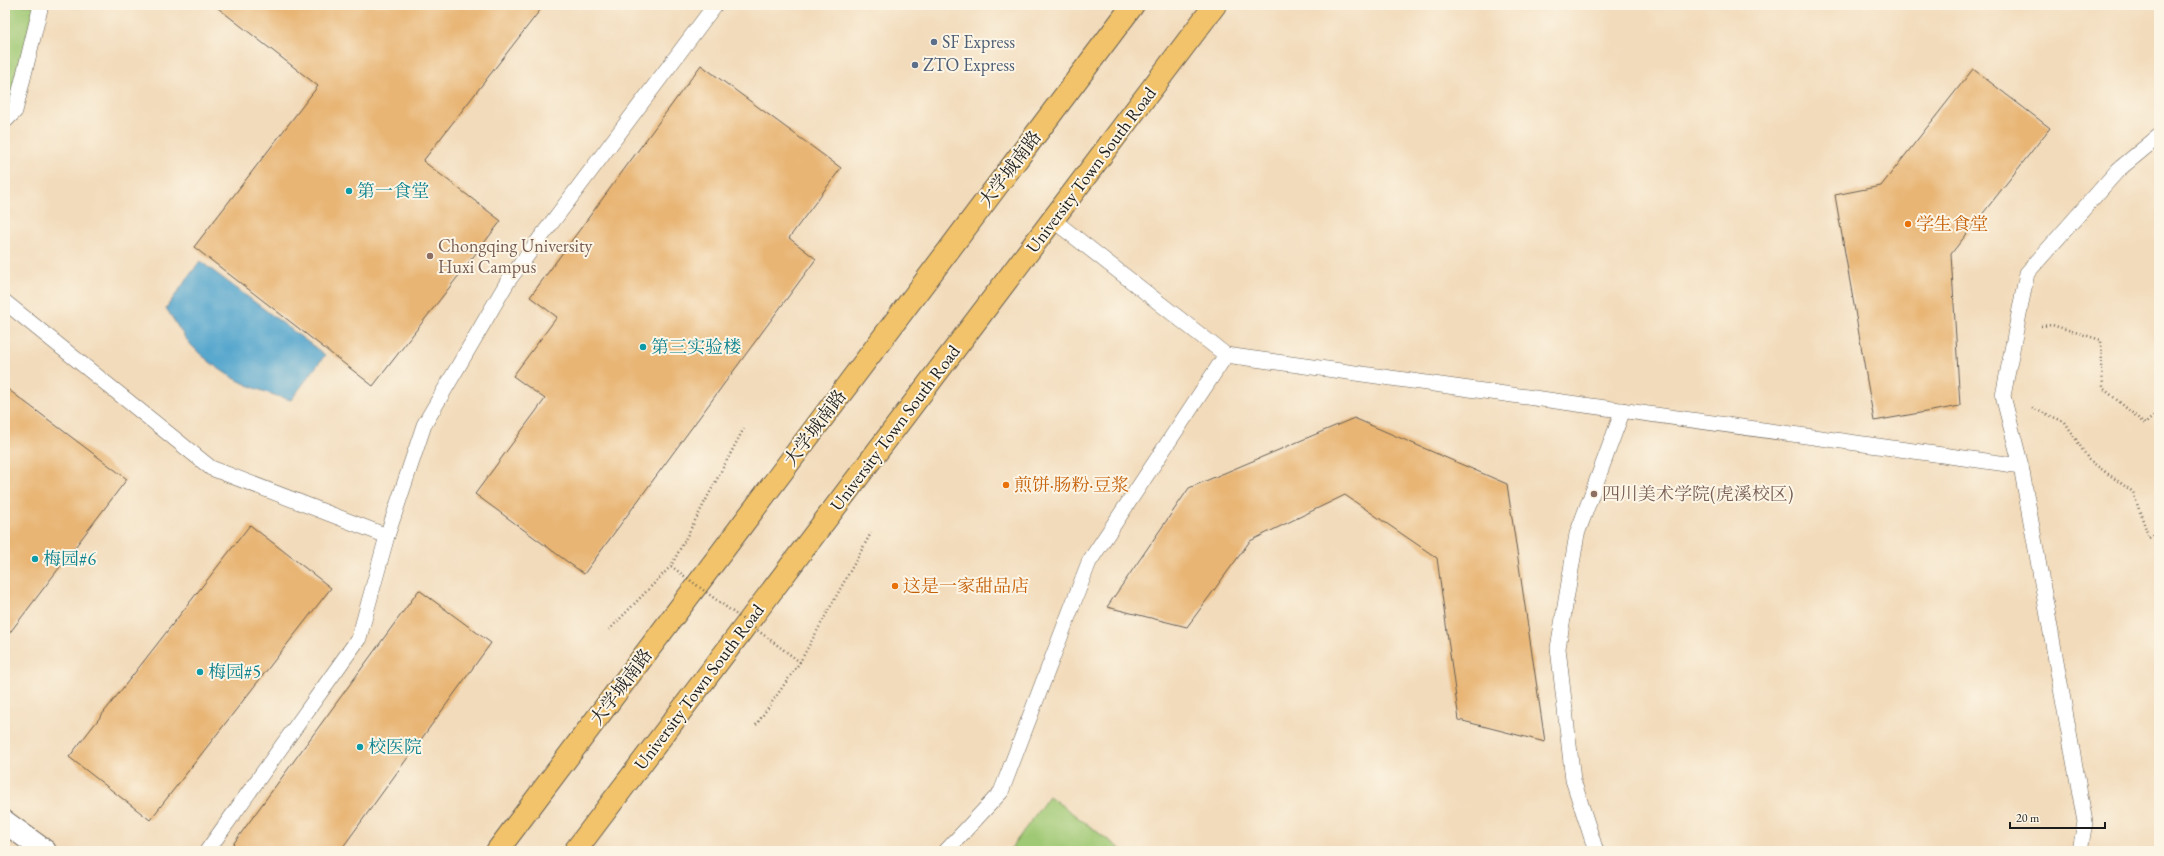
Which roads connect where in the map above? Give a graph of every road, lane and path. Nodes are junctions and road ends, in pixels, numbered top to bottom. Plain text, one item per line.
1 (41, 5) edge
2 (715, 5) edge
3 (1133, 5) edge
4 (1215, 5) edge
5 (5, 121) edge
6 (2159, 136) edge
7 (1053, 220) junction
8 (5, 302) edge
9 (2016, 328) junction
10 (1226, 354) junction
11 (2004, 396) junction
12 (1623, 410) junction
13 (2159, 411) edge
14 (744, 428) dead end
15 (2021, 466) junction
16 (2159, 530) edge
17 (871, 533) dead end
18 (387, 536) junction
19 (671, 566) junction
20 (608, 630) dead end
21 (800, 662) junction
22 (756, 724) dead end
23 (5, 822) edge
24 (44, 851) edge
25 (208, 851) edge
26 (497, 851) edge
27 (575, 851) edge
28 (946, 851) edge
29 (1596, 851) edge
30 (2080, 851) edge

1 - 5 lane
2 - 18 lane
3 - 26 main road, 大学城南路
4 - 7 main road, University Town South Road
6 - 9 lane
7 - 10 lane
7 - 27 main road, University Town South Road
8 - 18 lane
9 - 11 lane
9 - 13 path
10 - 12 lane
10 - 28 lane
11 - 15 lane
11 - 16 path
12 - 15 lane
12 - 29 lane
14 - 19 path
15 - 30 lane
17 - 21 path
18 - 25 lane
19 - 20 path
19 - 21 path, bridge
21 - 22 path
23 - 24 street

